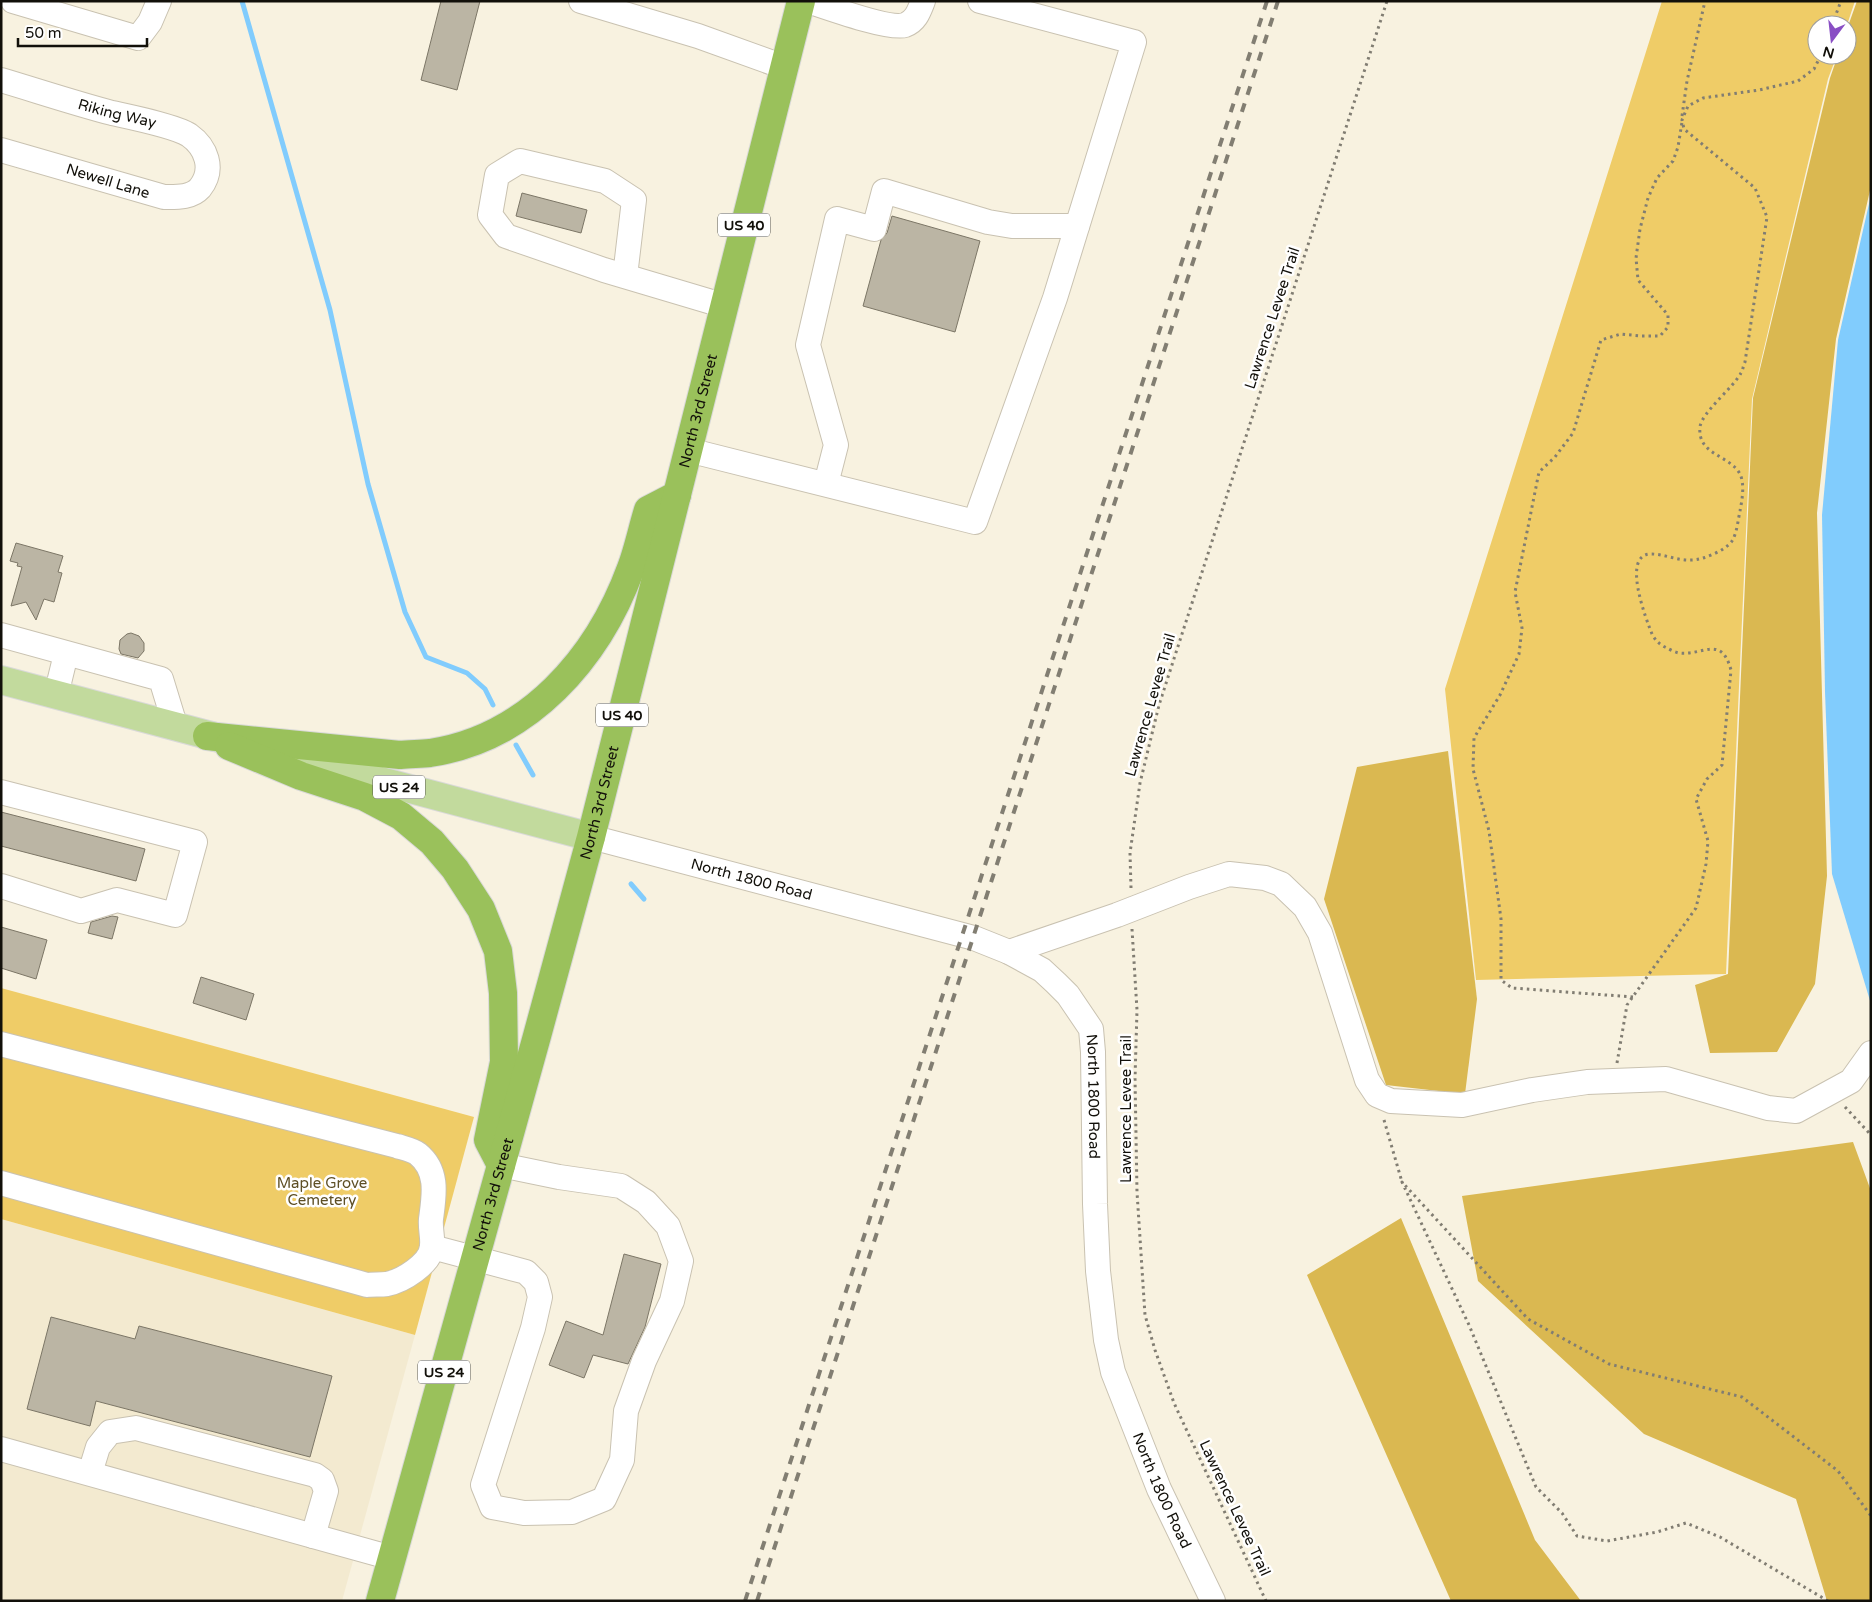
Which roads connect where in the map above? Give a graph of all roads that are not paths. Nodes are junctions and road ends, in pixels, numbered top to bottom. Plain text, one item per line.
1 (13, 1) edge
2 (159, 1) edge
3 (581, 1) edge
4 (801, 1) edge
5 (808, 1) edge
6 (922, 1) edge
7 (980, 1) edge
8 (784, 67) junction
9 (1, 80) edge
10 (1, 150) edge
11 (206, 175) joint
12 (1077, 226) junction
13 (625, 276) junction
14 (725, 306) junction
15 (688, 450) junction
16 (826, 484) junction
17 (677, 495) junction
18 (1, 635) edge
19 (65, 660) junction
20 (1, 680) edge
21 (56, 696) junction
22 (176, 728) junction
23 (207, 736) junction
24 (1, 792) edge
25 (591, 837) junction
26 (1, 886) edge
27 (1009, 952) junction
28 (1, 1044) edge
29 (1871, 1053) edge
30 (501, 1165) junction
31 (1, 1183) edge
32 (432, 1247) junction
33 (476, 1258) junction
34 (1, 1449) edge
35 (90, 1473) junction
36 (314, 1536) junction
37 (392, 1558) junction
38 (380, 1601) edge
39 (1213, 1601) edge

1 - 2 street
3 - 8 street
4 - 8 highway, North 3rd Street / US 40
5 - 6 street
7 - 12 street
8 - 14 highway, North 3rd Street / US 40
9 - 11 street, Riking Way
10 - 11 street, Newell Lane
12 - 16 street
12 - 16 street
13 - 13 street
13 - 14 street
14 - 15 highway, North 3rd Street / US 40
15 - 16 street
15 - 17 highway, North 3rd Street / US 40
17 - 23 highway
17 - 25 highway, North 3rd Street / US 40
18 - 19 street
19 - 21 street
19 - 22 street
20 - 21 main road, US 24
21 - 22 main road, US 24
22 - 23 main road, US 24
23 - 25 main road, US 24
23 - 30 highway
24 - 26 street
25 - 27 street, North 1800 Road
25 - 30 highway, North 3rd Street / US 24
27 - 29 street
27 - 39 street, North 1800 Road
28 - 32 street
30 - 33 highway, North 3rd Street / US 24
30 - 33 street
31 - 32 street
32 - 33 street
33 - 37 highway, North 3rd Street / US 24
34 - 35 street
35 - 36 street
35 - 36 street
36 - 37 street
37 - 38 highway, North 3rd Street / US 24

